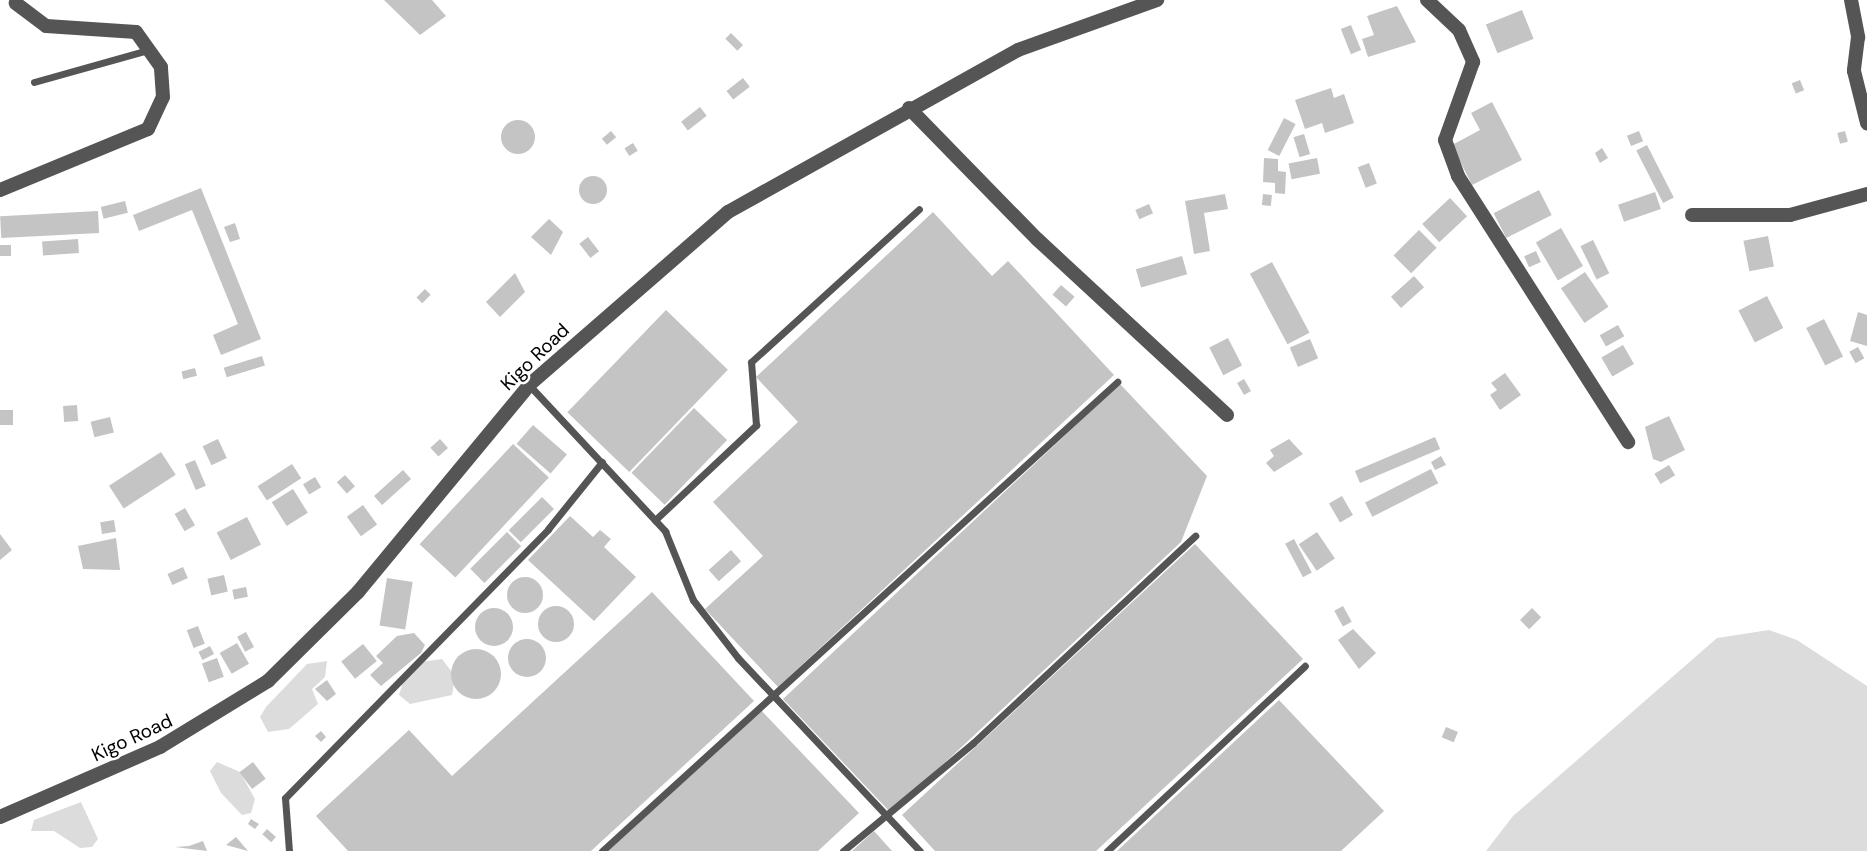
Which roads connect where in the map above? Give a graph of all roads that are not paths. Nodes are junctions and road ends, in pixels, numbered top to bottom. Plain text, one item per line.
1 (1157, 0) edge
2 (1427, 0) edge
3 (1851, 0) edge
4 (16, 3) dead end
5 (150, 50) junction
6 (34, 82) dead end
7 (909, 108) junction
8 (1867, 123) edge
9 (0, 190) edge
10 (1867, 194) edge
11 (919, 209) dead end
12 (1692, 215) dead end
13 (1116, 382) dead end
14 (529, 385) junction
15 (1227, 415) dead end
16 (1628, 442) dead end
17 (602, 462) junction
18 (656, 520) junction
19 (1195, 536) dead end
20 (1305, 666) dead end
21 (770, 692) junction
22 (883, 812) junction
23 (0, 817) edge
24 (289, 851) edge
25 (602, 851) edge
26 (843, 851) edge
27 (920, 851) edge
28 (1107, 851) edge

1 - 7 street, Kigo Road
2 - 16 street
3 - 8 street
4 - 5 street
5 - 6 lane
5 - 9 street
7 - 14 street, Kigo Road
7 - 15 street
10 - 12 street
11 - 18 lane
13 - 21 lane
14 - 17 lane
14 - 23 street, Kigo Road
17 - 18 lane
17 - 24 lane
18 - 21 lane
19 - 22 lane
20 - 28 lane
21 - 22 lane
21 - 25 lane
22 - 26 lane
22 - 27 lane

